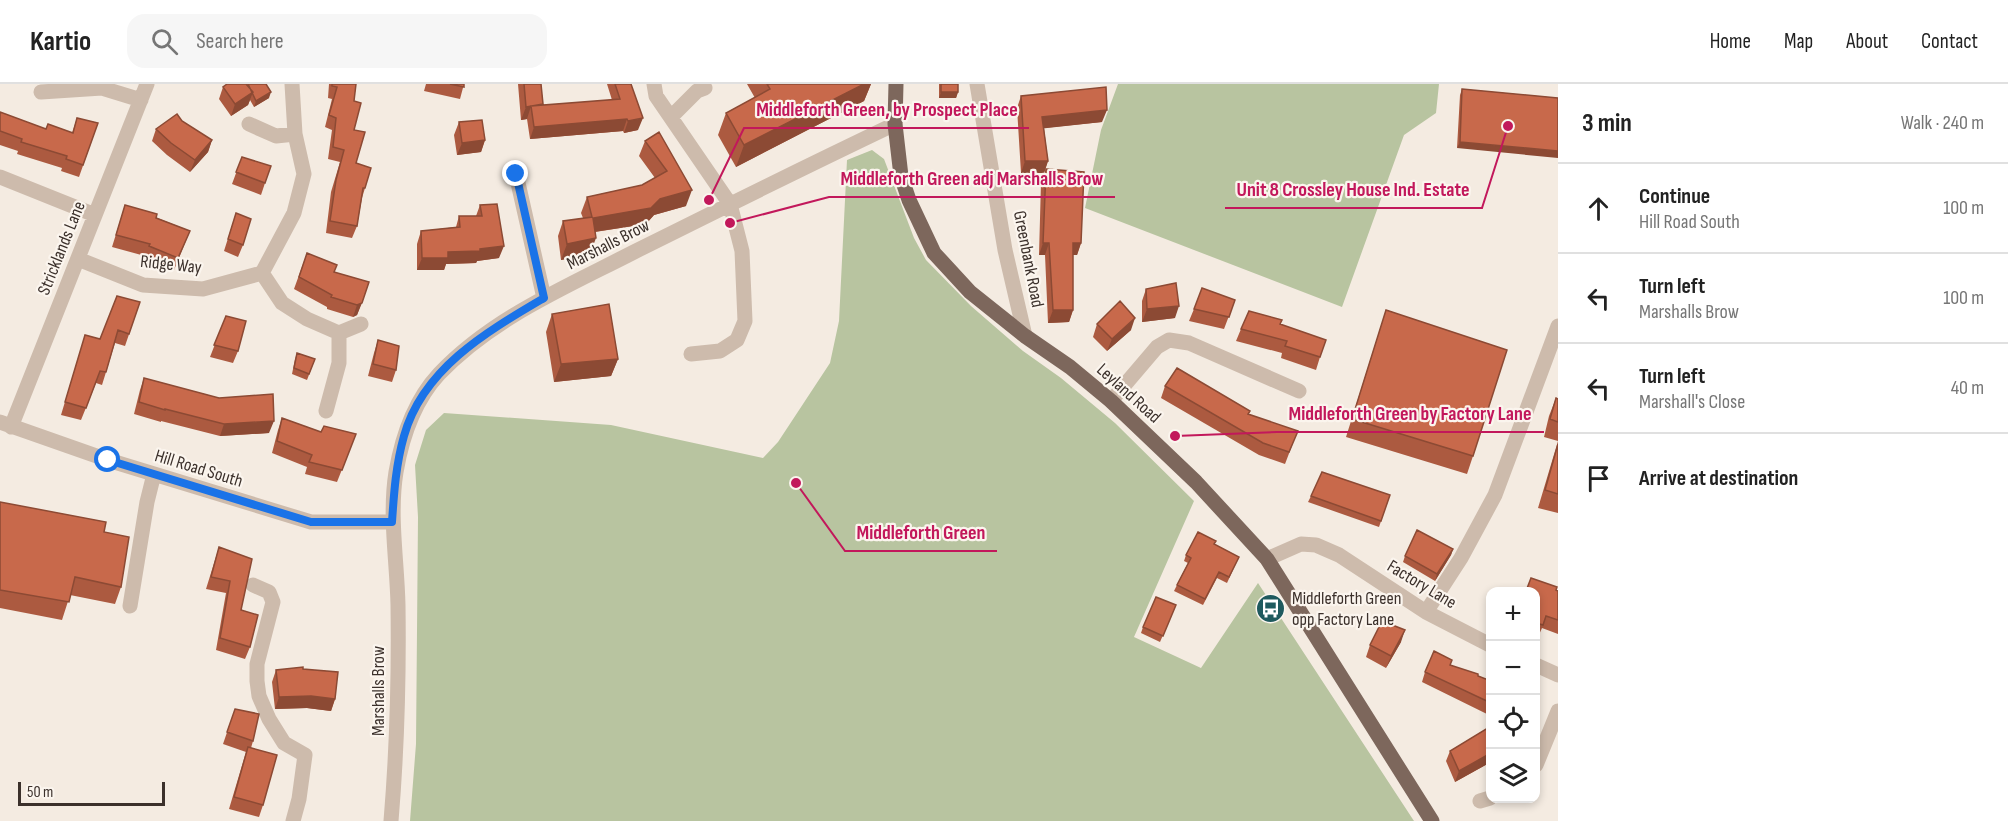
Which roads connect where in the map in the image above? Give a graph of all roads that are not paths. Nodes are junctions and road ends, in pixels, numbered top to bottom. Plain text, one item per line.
1 (147, 84) edge
2 (292, 84) edge
3 (654, 84) edge
4 (896, 84) edge
5 (977, 84) edge
6 (705, 88) dead end
7 (41, 92) dead end
8 (141, 100) junction
9 (671, 117) junction
10 (249, 124) dead end
11 (895, 124) junction
12 (295, 134) junction
13 (516, 174) dead end
14 (0, 177) edge
15 (730, 204) junction
16 (95, 215) junction
17 (78, 259) junction
18 (262, 273) junction
19 (544, 298) junction
20 (362, 324) dead end
21 (1558, 326) edge
22 (339, 333) junction
23 (1025, 336) junction
24 (692, 354) dead end
25 (1299, 391) dead end
26 (1111, 400) junction
27 (326, 411) dead end
28 (6, 425) edge
29 (154, 474) junction
30 (392, 522) junction
31 (1268, 559) junction
32 (253, 585) dead end
33 (130, 606) dead end
34 (1426, 612) junction
35 (1486, 642) edge
36 (1540, 667) edge
37 (1558, 675) edge
38 (1558, 711) edge
39 (1540, 755) edge
40 (293, 821) edge
41 (391, 821) edge
42 (1432, 821) edge

1 - 8 street, Stricklands Lane
2 - 12 street
3 - 9 street
4 - 11 main road, Leyland Road
5 - 23 street, Greenbank Road
6 - 9 street
7 - 8 street
8 - 16 street, Stricklands Lane
9 - 15 street
10 - 12 street
11 - 15 street, Marshalls Brow
11 - 23 main road, Leyland Road
12 - 18 street
13 - 19 street
14 - 16 street
15 - 19 street, Marshalls Brow
15 - 24 street
16 - 17 street, Stricklands Lane
17 - 18 street, Ridge Way
17 - 28 street, Stricklands Lane
18 - 22 street
19 - 30 street, Marshalls Brow
20 - 22 street
21 - 34 street
22 - 27 street
23 - 26 main road, Leyland Road
25 - 26 street
26 - 31 main road, Leyland Road
28 - 29 street, Hill Road South
29 - 30 street, Hill Road South
29 - 33 street
30 - 41 street, Marshalls Brow
31 - 34 street, Factory Lane
31 - 42 main road, Leyland Road
32 - 40 street
34 - 35 street, Factory Lane
36 - 37 street
38 - 39 street

